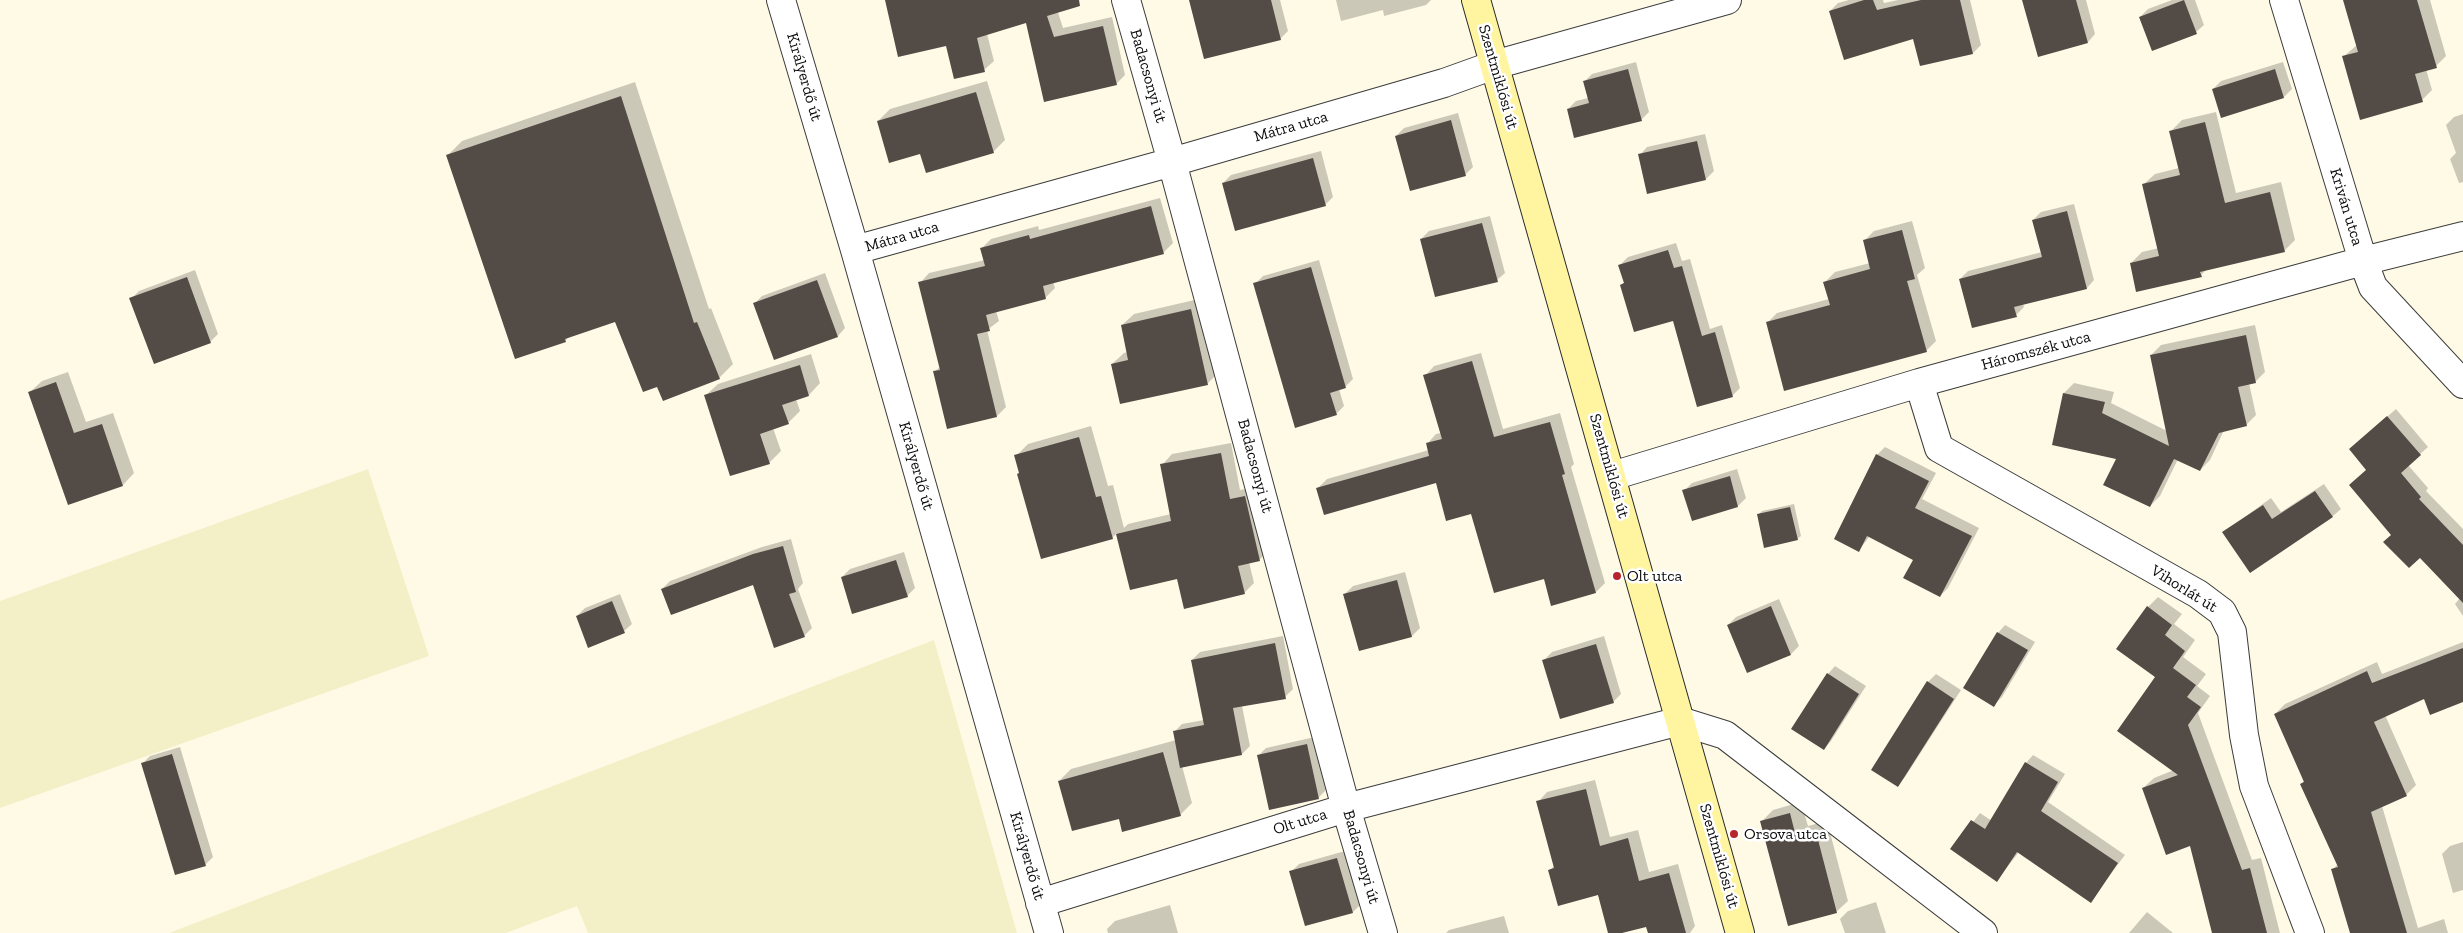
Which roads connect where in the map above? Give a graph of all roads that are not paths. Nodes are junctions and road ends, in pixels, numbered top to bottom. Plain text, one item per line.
1 (781, 0) edge
2 (1126, 0) edge
3 (1476, 0) edge
4 (1727, 0) edge
5 (2284, 0) edge
6 (1494, 66) junction
7 (1172, 162) junction
8 (2463, 236) edge
9 (855, 250) junction
10 (2362, 261) junction
11 (1919, 383) junction
12 (2463, 384) edge
13 (1612, 476) junction
14 (1680, 721) junction
15 (1346, 808) junction
16 (1040, 903) junction
17 (1049, 933) edge
18 (1383, 933) edge
19 (1740, 933) edge
20 (1983, 933) edge
21 (2310, 933) edge

1 - 9 street, Királyerdő út
2 - 7 street, Badacsonyi út
3 - 6 street, Szentmiklósi út
4 - 6 street, Mátra utca
5 - 10 street, Kriván utca
6 - 7 street, Mátra utca
6 - 13 street, Szentmiklósi út
7 - 9 street, Mátra utca
7 - 15 street, Badacsonyi út
8 - 10 street, Háromszék utca
9 - 16 street, Királyerdő út
10 - 11 street, Háromszék utca
10 - 12 street, Kriván utca
11 - 13 street, Háromszék utca
11 - 21 street, Vihorlát út
13 - 14 street, Szentmiklósi út
14 - 15 street, Olt utca
14 - 19 street, Szentmiklósi út
14 - 20 street
15 - 16 street, Olt utca
15 - 18 street, Badacsonyi út
16 - 17 street, Királyerdő út

